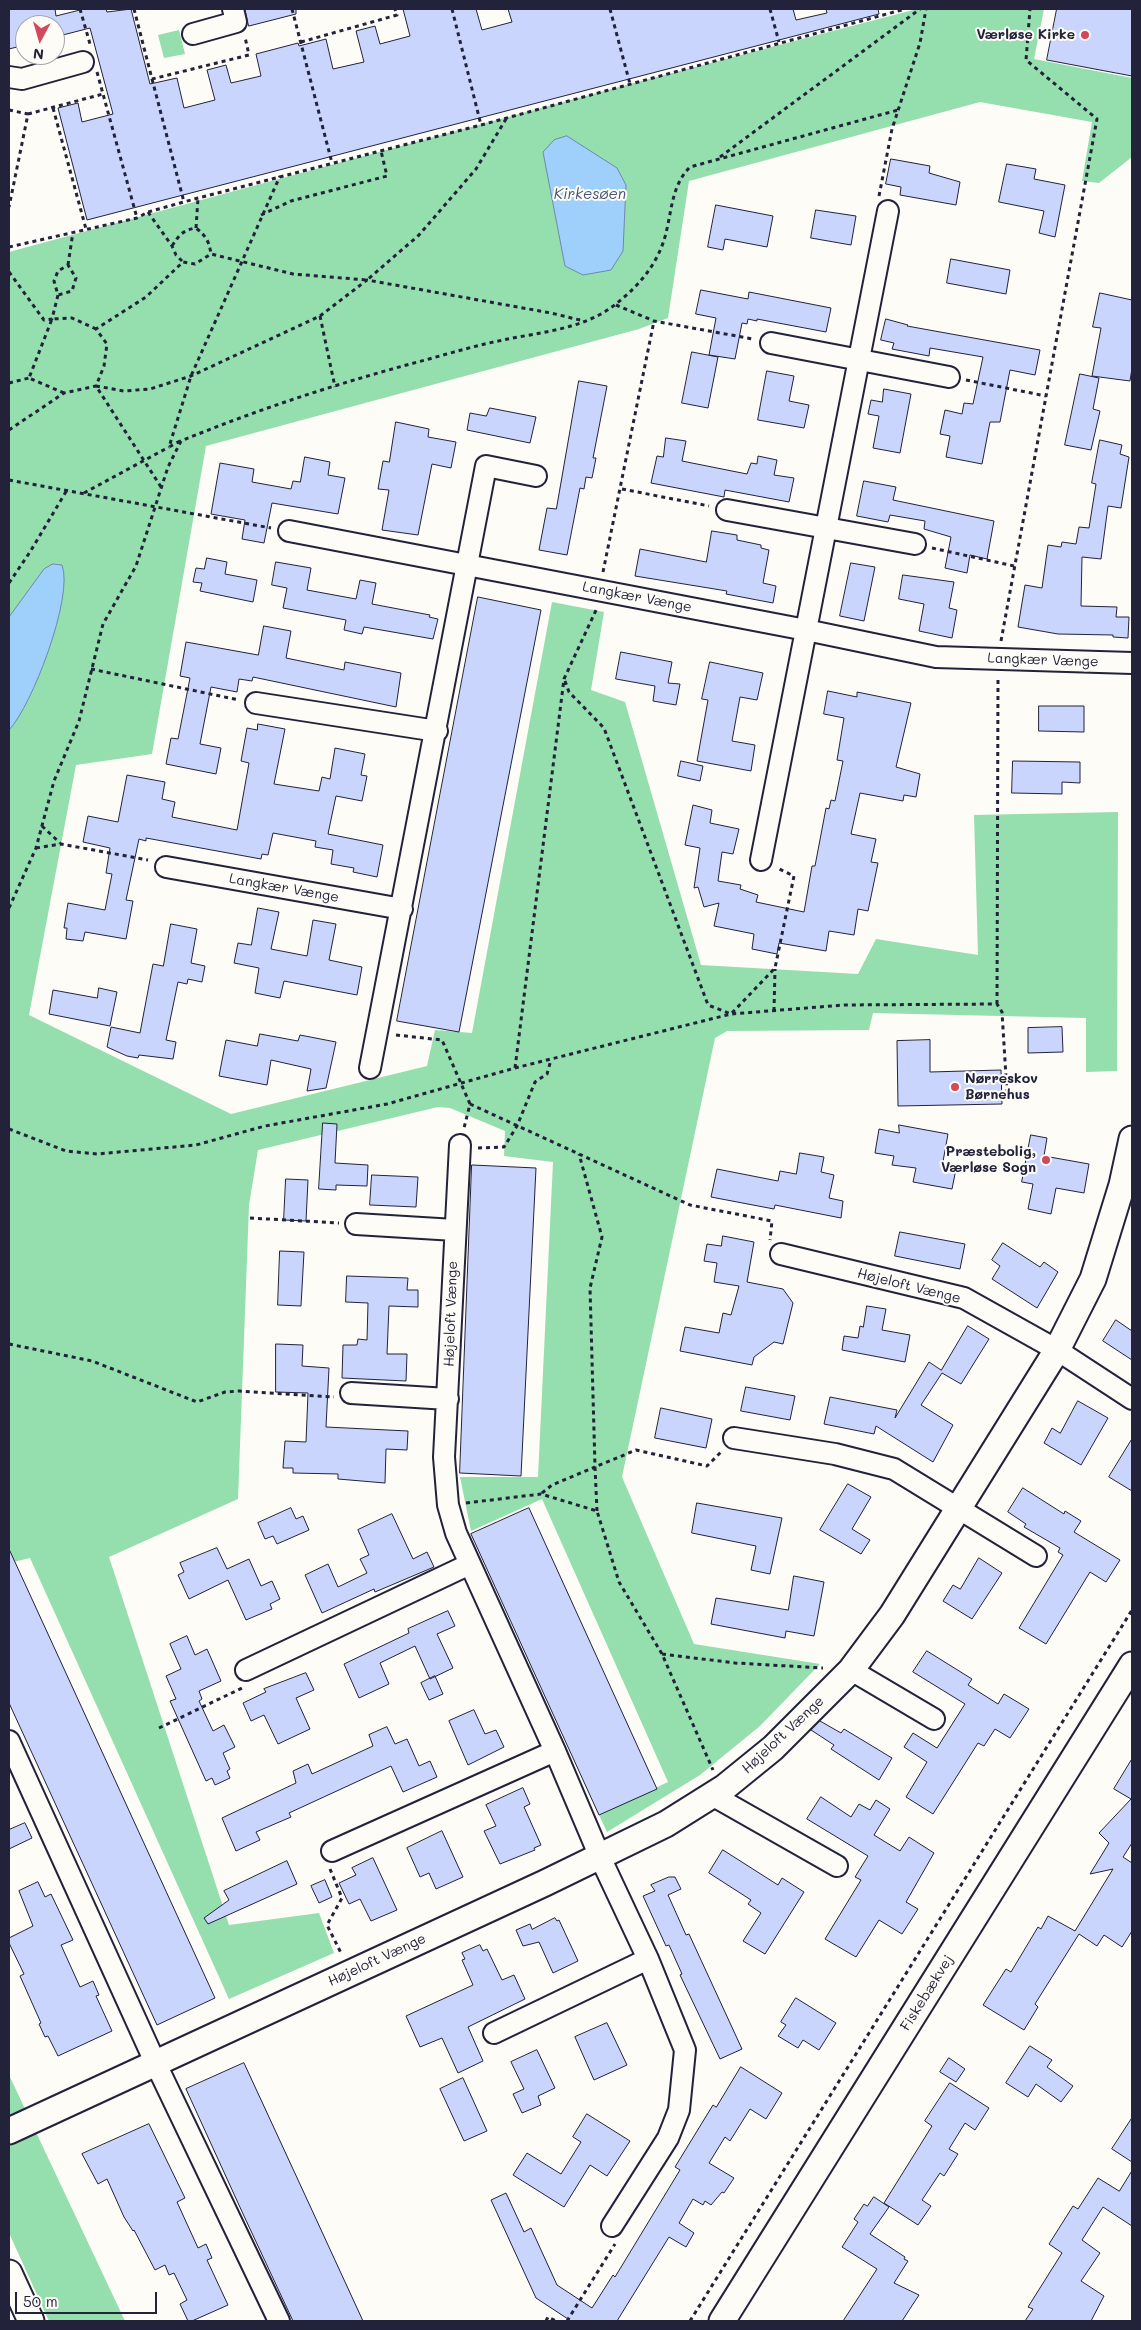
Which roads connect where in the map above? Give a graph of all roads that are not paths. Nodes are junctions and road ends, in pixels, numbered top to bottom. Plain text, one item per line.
1 (233, 9) edge
2 (193, 34) dead end
3 (90, 60) road end
4 (9, 77) edge
5 (888, 211) road end
6 (771, 343) road end
7 (859, 360) junction
8 (949, 377) road end
9 (536, 476) dead end
10 (727, 510) road end
11 (826, 528) junction
12 (289, 531) road end
13 (915, 544) road end
14 (467, 566) junction
15 (806, 630) junction
16 (1132, 663) edge
17 (256, 703) road end
18 (437, 731) junction
19 (761, 860) road end
20 (166, 867) road end
21 (402, 909) junction
22 (370, 1068) dead end
23 (1132, 1139) edge
24 (460, 1145) road end
25 (1127, 1188) edge
26 (356, 1224) road end
27 (455, 1230) junction
28 (781, 1254) road end
29 (1057, 1350) junction
30 (351, 1393) road end
31 (448, 1399) junction
32 (1132, 1399) edge
33 (734, 1438) road end
34 (959, 1510) junction
35 (1036, 1556) dead end
36 (470, 1564) junction
37 (1132, 1665) edge
38 (246, 1670) road end
39 (851, 1670) junction
40 (934, 1719) dead end
41 (9, 1741) edge
42 (555, 1751) junction
43 (718, 1791) junction
44 (332, 1851) road end
45 (600, 1857) junction
46 (837, 1866) dead end
47 (648, 1959) junction
48 (494, 2033) dead end
49 (154, 2062) junction
50 (9, 2131) edge
51 (612, 2226) road end
52 (9, 2273) edge
53 (31, 2321) edge
54 (278, 2321) edge
55 (722, 2321) edge

1 - 2 street
3 - 4 street
5 - 7 street
6 - 7 street
7 - 8 street
7 - 11 street
9 - 14 street
10 - 11 street
11 - 13 street
11 - 15 street
12 - 14 street, Langkær Vænge
14 - 15 street, Langkær Vænge
14 - 18 street
15 - 16 street, Langkær Vænge
15 - 19 street
17 - 18 street
18 - 21 street
20 - 21 street, Langkær Vænge
21 - 22 street
23 - 25 street, Højeloft Vænge
24 - 27 street, Højeloft Vænge
25 - 29 street, Højeloft Vænge
26 - 27 street
27 - 31 street, Højeloft Vænge
28 - 29 street, Højeloft Vænge
29 - 32 street, Højeloft Vænge
29 - 34 street, Højeloft Vænge
30 - 31 street
31 - 36 street, Højeloft Vænge
33 - 34 street
34 - 35 street
34 - 39 street, Højeloft Vænge
36 - 38 street
36 - 42 street, Højeloft Vænge
37 - 55 street, Fiskebækvej
39 - 40 street
39 - 43 street, Højeloft Vænge
41 - 49 street
42 - 44 street
42 - 45 street, Højeloft Vænge
43 - 45 street, Højeloft Vænge
43 - 46 street
45 - 47 street, Højeloft Vænge
45 - 49 street, Højeloft Vænge
47 - 48 street
47 - 51 street, Højeloft Vænge
49 - 50 street, Højeloft Vænge
49 - 54 street
52 - 53 street

